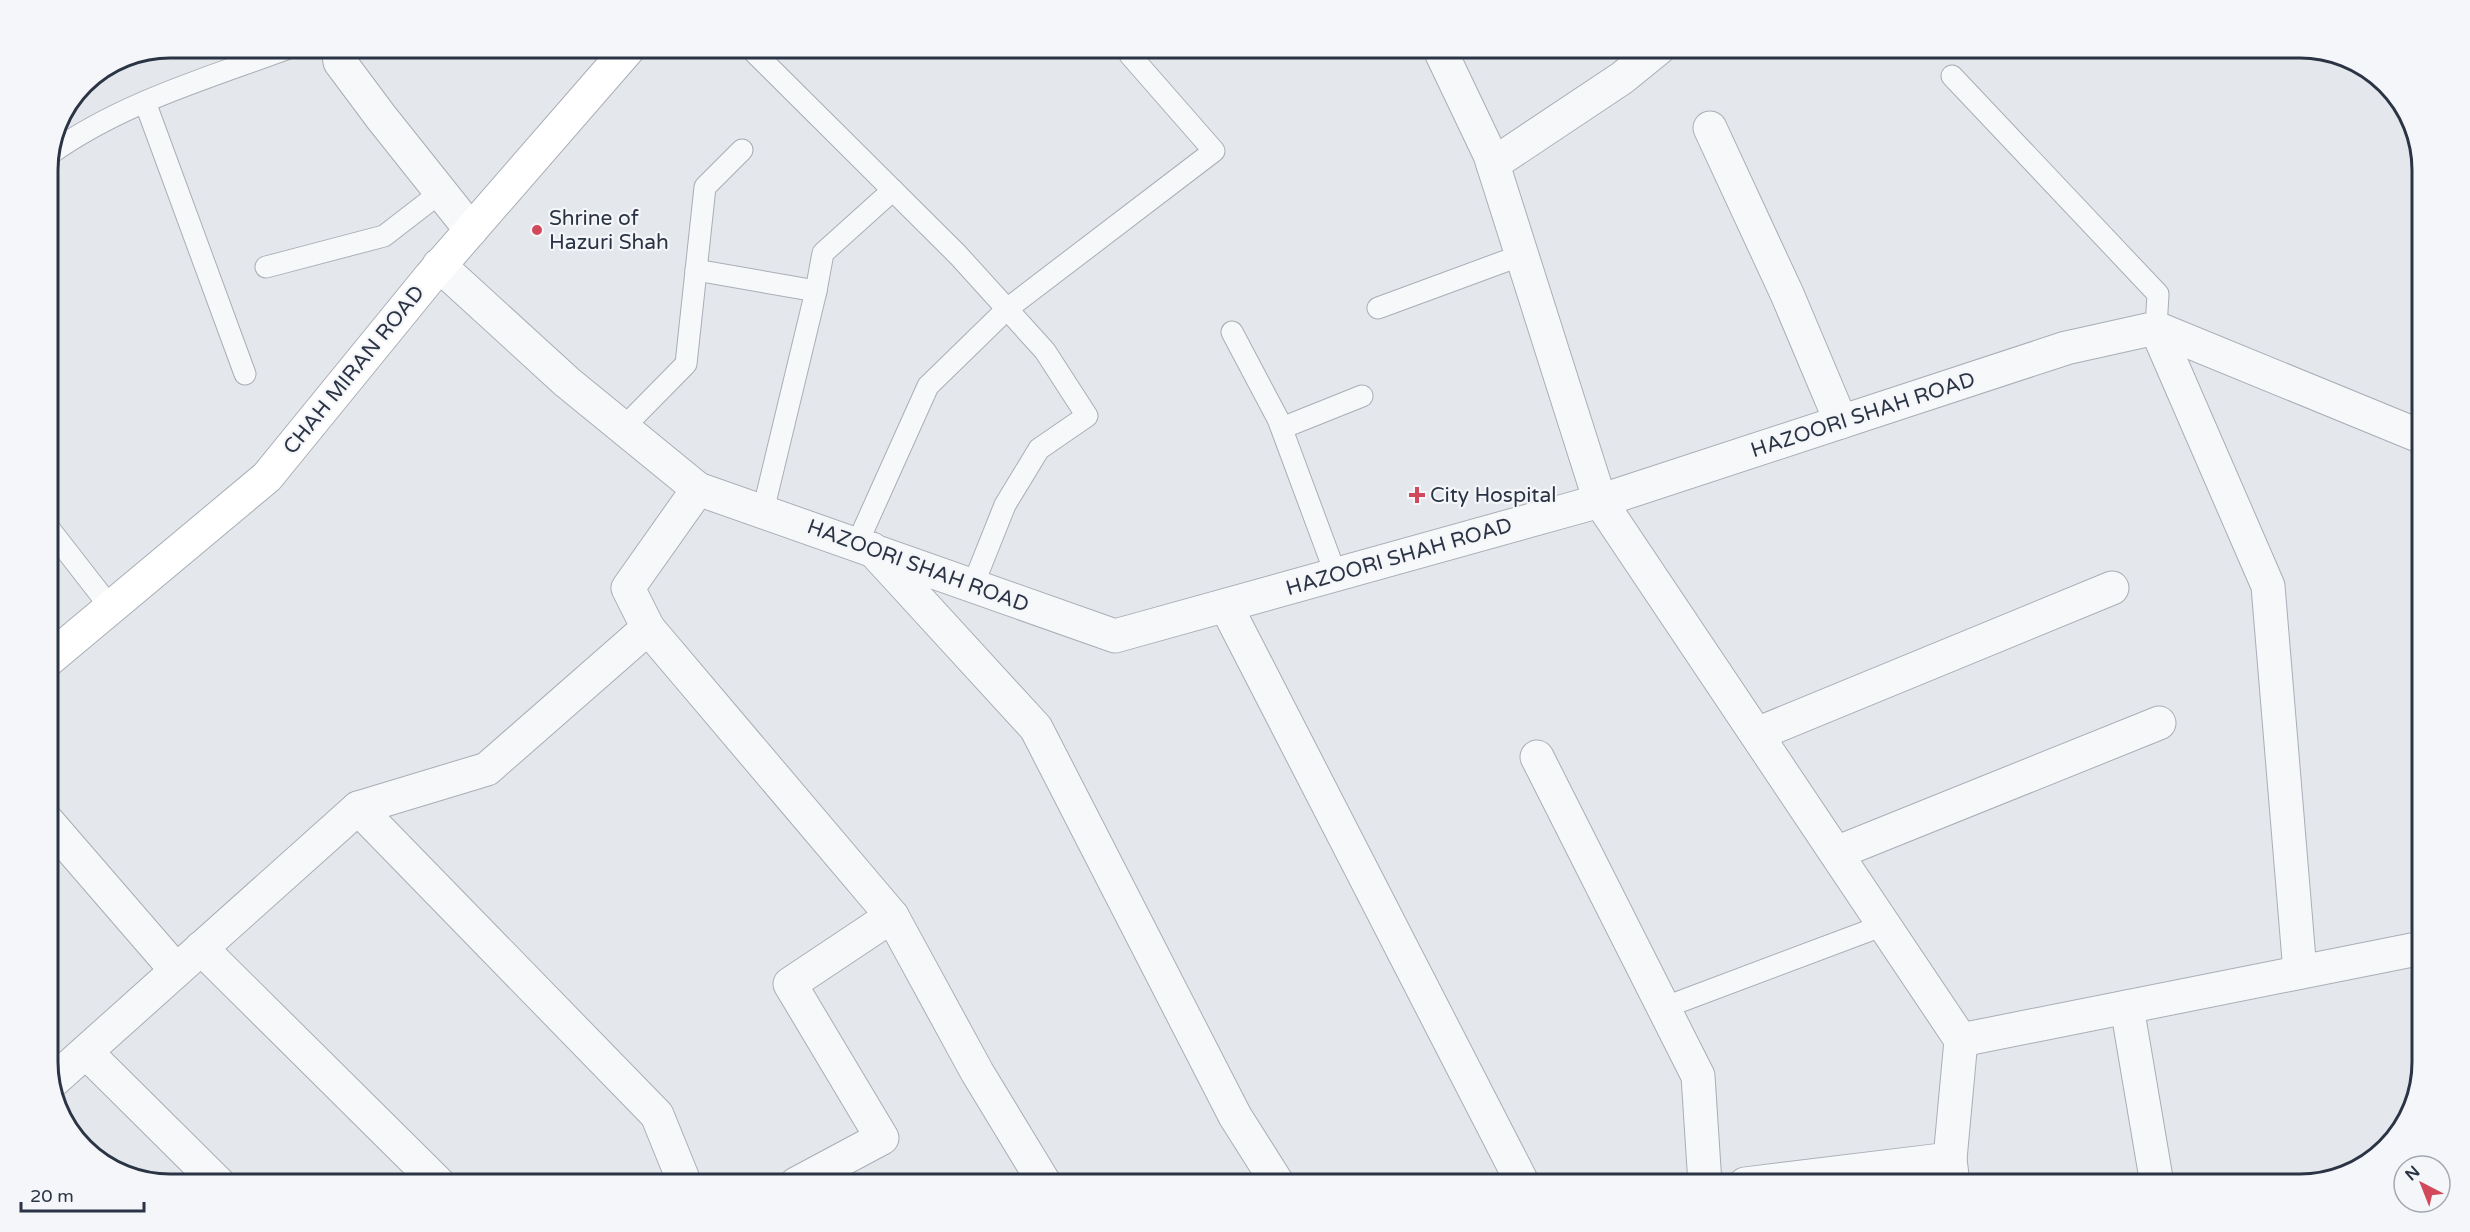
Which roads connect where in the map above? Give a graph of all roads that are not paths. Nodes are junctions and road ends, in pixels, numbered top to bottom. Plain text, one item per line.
1 (262, 58) edge
2 (339, 58) edge
3 (619, 58) edge
4 (760, 58) edge
5 (1133, 58) edge
6 (1444, 58) edge
7 (1647, 58) edge
8 (1952, 76) dead end
9 (145, 102) junction
10 (1710, 128) dead end
11 (61, 146) edge
12 (742, 150) dead end
13 (1493, 164) junction
14 (892, 190) junction
15 (441, 192) junction
16 (471, 230) junction
17 (1522, 255) junction
18 (440, 265) junction
19 (266, 267) dead end
20 (696, 270) junction
21 (816, 291) junction
22 (1378, 308) dead end
23 (1007, 309) junction
24 (2156, 328) junction
25 (1232, 332) dead end
26 (245, 374) dead end
27 (1362, 396) dead end
28 (1841, 422) junction
29 (623, 428) junction
30 (1282, 428) junction
31 (2411, 433) edge
32 (698, 489) junction
33 (1600, 501) junction
34 (763, 511) junction
35 (59, 541) edge
36 (864, 546) junction
37 (1336, 575) junction
38 (973, 585) junction
39 (2112, 588) dead end
40 (1226, 606) junction
41 (111, 608) junction
42 (648, 628) junction
43 (59, 651) edge
44 (2159, 723) dead end
45 (1757, 734) junction
46 (1537, 757) dead end
47 (358, 808) junction
48 (59, 835) edge
49 (1836, 853) junction
50 (892, 916) junction
51 (1884, 925) junction
52 (201, 948) junction
53 (2412, 950) edge
54 (176, 970) junction
55 (2300, 972) junction
56 (2127, 1007) junction
57 (1663, 1008) junction
58 (1961, 1040) junction
59 (86, 1052) junction
60 (60, 1075) edge
61 (1951, 1171) edge
62 (202, 1174) edge
63 (429, 1174) edge
64 (681, 1174) edge
65 (815, 1174) edge
66 (1039, 1174) edge
67 (1272, 1174) edge
68 (1518, 1174) edge
69 (1704, 1174) edge
70 (1903, 1174) edge
71 (2155, 1174) edge

1 - 9 lane
2 - 15 street
3 - 16 main road, CHAH MIRAN ROAD
4 - 14 lane
5 - 23 lane
6 - 13 street
7 - 13 street
8 - 24 lane
9 - 11 lane
9 - 26 lane
10 - 28 street
12 - 20 lane
13 - 17 street
14 - 21 lane
14 - 23 lane
15 - 16 street
15 - 19 lane
16 - 18 main road, CHAH MIRAN ROAD
17 - 22 lane
17 - 33 street
18 - 29 street, HAZOORI SHAH ROAD
18 - 41 main road, CHAH MIRAN ROAD
20 - 21 lane
20 - 29 lane
21 - 34 lane
23 - 36 lane
23 - 38 lane
24 - 28 street, HAZOORI SHAH ROAD
24 - 31 street
24 - 55 street
25 - 30 lane
27 - 30 lane
28 - 33 street, HAZOORI SHAH ROAD
29 - 32 street, HAZOORI SHAH ROAD
30 - 37 lane
32 - 34 street, HAZOORI SHAH ROAD
32 - 42 street
33 - 37 street, HAZOORI SHAH ROAD
33 - 45 street
34 - 36 street, HAZOORI SHAH ROAD
35 - 41 lane
36 - 38 street, HAZOORI SHAH ROAD
36 - 67 street
37 - 40 street, HAZOORI SHAH ROAD
38 - 40 street, HAZOORI SHAH ROAD
39 - 45 street
40 - 68 street
41 - 43 main road, CHAH MIRAN ROAD
42 - 47 street
42 - 50 street
44 - 49 street
45 - 49 street
46 - 57 street
47 - 52 street
47 - 64 street
48 - 54 street
49 - 51 street
50 - 65 street
50 - 66 street
51 - 57 lane
51 - 58 street
52 - 54 street
52 - 63 street
53 - 55 street
54 - 59 street
55 - 56 street
56 - 58 street
56 - 71 street
57 - 69 street
58 - 61 street
59 - 60 street
59 - 62 street
61 - 70 street

